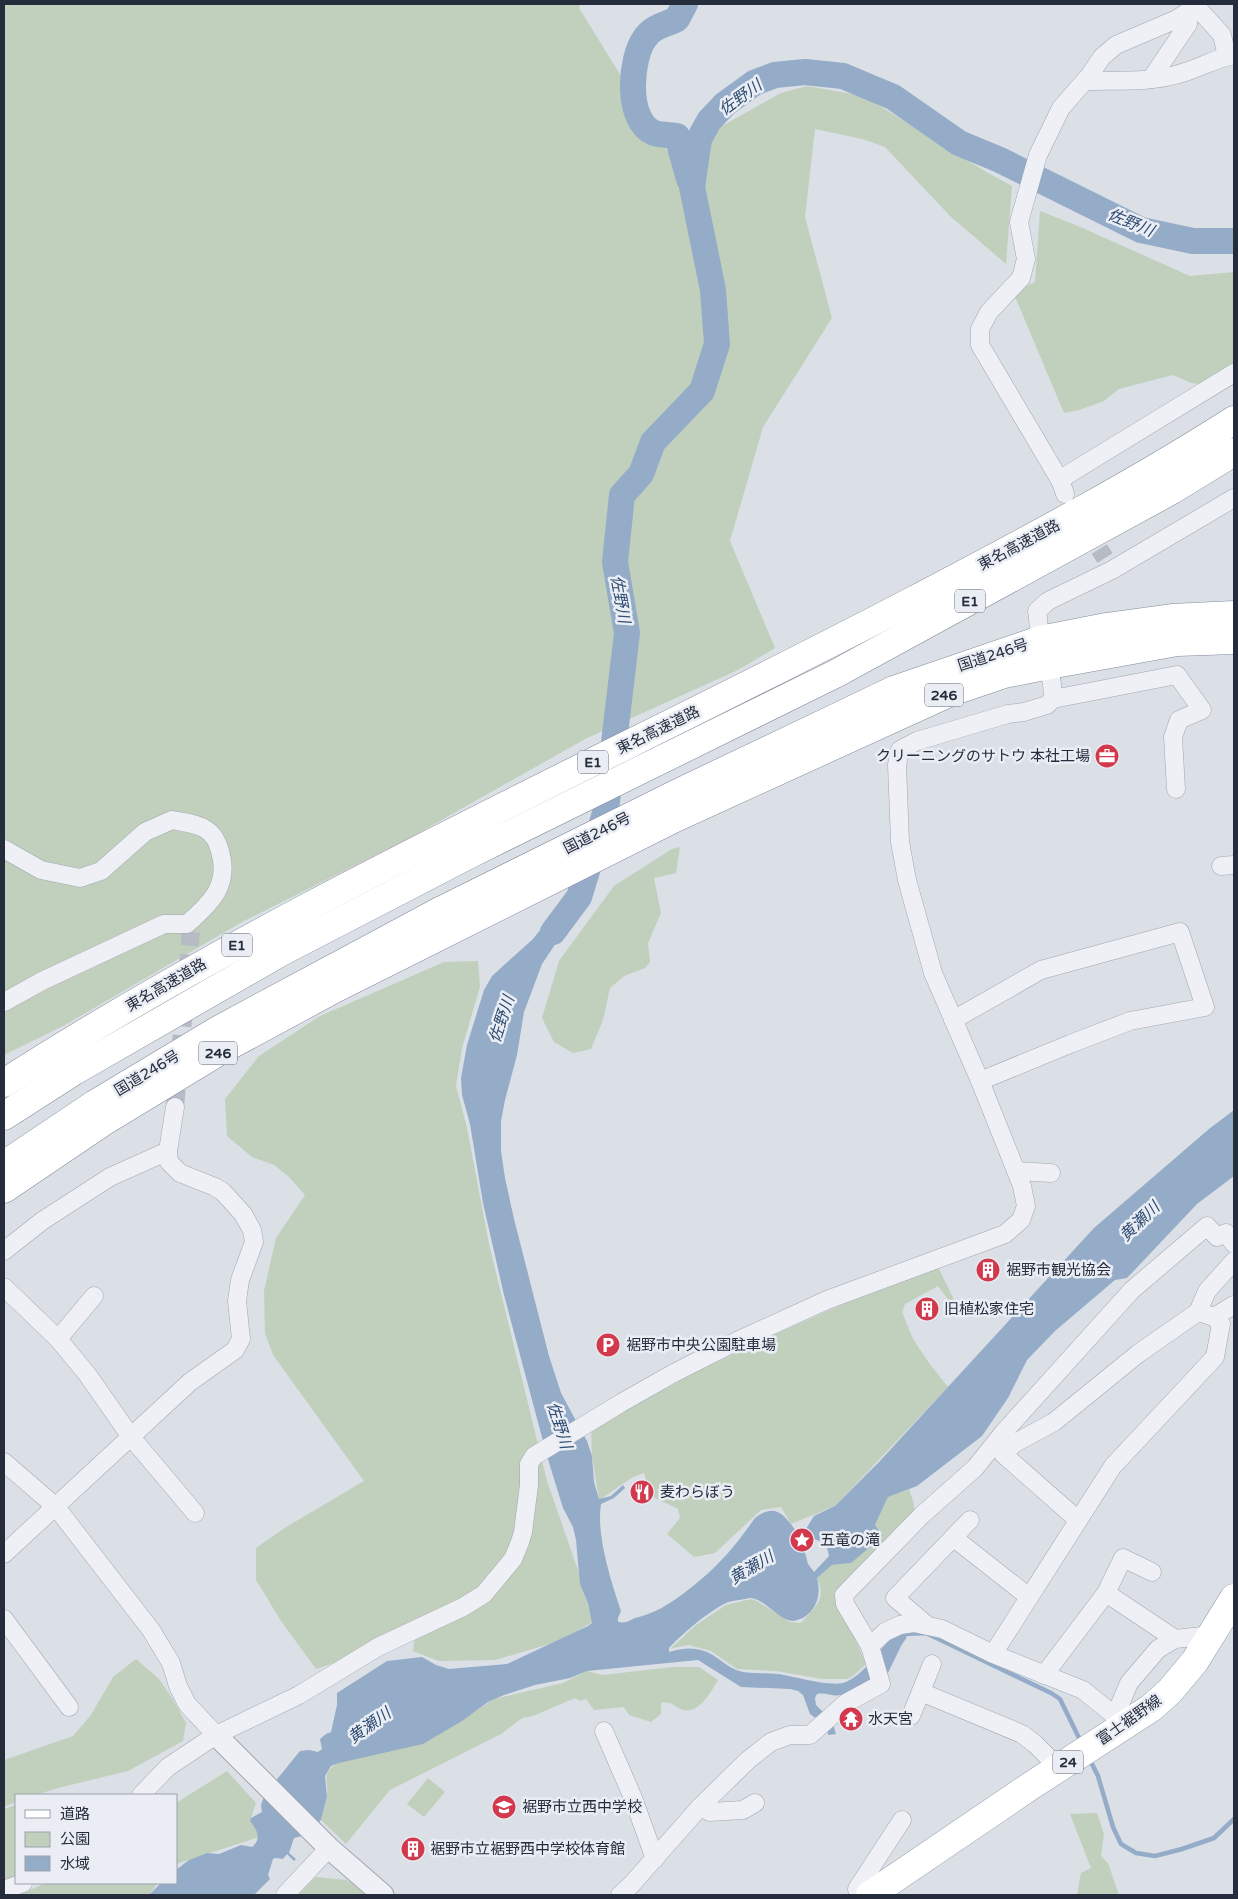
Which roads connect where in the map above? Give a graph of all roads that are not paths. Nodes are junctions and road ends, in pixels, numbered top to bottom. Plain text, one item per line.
1 (1192, 6) edge
2 (1230, 56) edge
3 (1151, 79) junction
4 (1085, 81) junction
5 (1234, 373) edge
6 (1234, 420) edge
7 (1234, 452) edge
8 (1234, 498) edge
9 (1234, 615) edge
10 (1040, 640) junction
11 (1234, 640) edge
12 (1049, 665) junction
13 (1053, 699) junction
14 (1176, 789) dead end
15 (676, 806) junction
16 (4, 849) edge
17 (441, 924) junction
18 (4, 1002) edge
19 (953, 1020) junction
20 (980, 1081) junction
21 (4, 1083) edge
22 (175, 1107) tunnel mouth
23 (4, 1116) edge
24 (168, 1151) junction
25 (4, 1165) edge
26 (1016, 1171) junction
27 (1051, 1173) dead end
28 (4, 1190) edge
29 (1231, 1235) edge
30 (4, 1251) edge
31 (1234, 1261) edge
32 (4, 1287) edge
33 (94, 1296) dead end
34 (1234, 1305) edge
35 (1206, 1315) junction
36 (58, 1339) junction
37 (131, 1436) junction
38 (1003, 1454) junction
39 (983, 1458) junction
40 (4, 1462) edge
41 (56, 1507) junction
42 (195, 1513) dead end
43 (970, 1520) dead end
44 (1078, 1520) junction
45 (954, 1538) junction
46 (4, 1554) edge
47 (1152, 1572) dead end
48 (1106, 1593) junction
49 (1029, 1597) junction
50 (1234, 1598) edge
51 (4, 1620) edge
52 (928, 1626) junction
53 (1211, 1635) junction
54 (1176, 1638) junction
55 (870, 1646) junction
56 (993, 1654) junction
57 (932, 1664) dead end
58 (1044, 1675) junction
59 (921, 1692) junction
60 (68, 1707) dead end
61 (911, 1716) dead end
62 (1117, 1722) junction
63 (604, 1731) dead end
64 (216, 1734) junction
65 (1059, 1768) junction
66 (142, 1794) edge
67 (755, 1803) dead end
68 (700, 1807) junction
69 (902, 1820) dead end
70 (327, 1846) junction
71 (655, 1859) junction
72 (20, 1884) edge
73 (4, 1890) edge
74 (285, 1895) edge
75 (383, 1895) edge
76 (620, 1895) edge
77 (859, 1895) edge
78 (870, 1895) edge

1 - 2 street
1 - 3 street
1 - 4 street
2 - 3 street
3 - 4 street
4 - 5 street
6 - 21 main road, 東名高速道路 / E1
7 - 23 main road, 東名高速道路 / E1
8 - 10 street
9 - 10 main road, 国道246号 / 246
10 - 12 street
10 - 15 main road, 国道246号 / 246
11 - 12 main road, 国道246号 / 246
12 - 13 street
12 - 15 main road, 国道246号 / 246
13 - 14 street
13 - 19 street
15 - 17 main road, 国道246号 / 246
16 - 18 street
17 - 25 main road, 国道246号 / 246
17 - 28 main road, 国道246号 / 246
19 - 20 street
19 - 20 street
20 - 26 street
22 - 24 street
24 - 30 street
24 - 37 street
26 - 27 street
26 - 64 street
29 - 39 street
31 - 35 street
32 - 36 street
33 - 36 street
34 - 35 street
35 - 38 street
35 - 44 street
36 - 37 street
37 - 41 street
37 - 42 street
38 - 39 street
38 - 44 street
39 - 55 street
40 - 41 street
41 - 46 street
41 - 64 street
43 - 45 street
44 - 49 street
45 - 49 street
45 - 52 street
47 - 48 street
48 - 54 street
48 - 58 street
49 - 56 street
50 - 53 main road, 富士裾野線 / 24
51 - 60 street
52 - 55 street
52 - 56 street
53 - 54 street
53 - 62 main road, 富士裾野線 / 24
54 - 62 street
55 - 68 street
56 - 58 street
57 - 59 street
58 - 62 street
59 - 61 street
59 - 65 street
62 - 65 main road, 富士裾野線 / 24
63 - 71 street
64 - 66 street
64 - 70 street
65 - 78 main road, 富士裾野線 / 24
67 - 68 street
68 - 71 street
69 - 77 street
70 - 74 street
70 - 75 street
71 - 76 street
72 - 73 street

